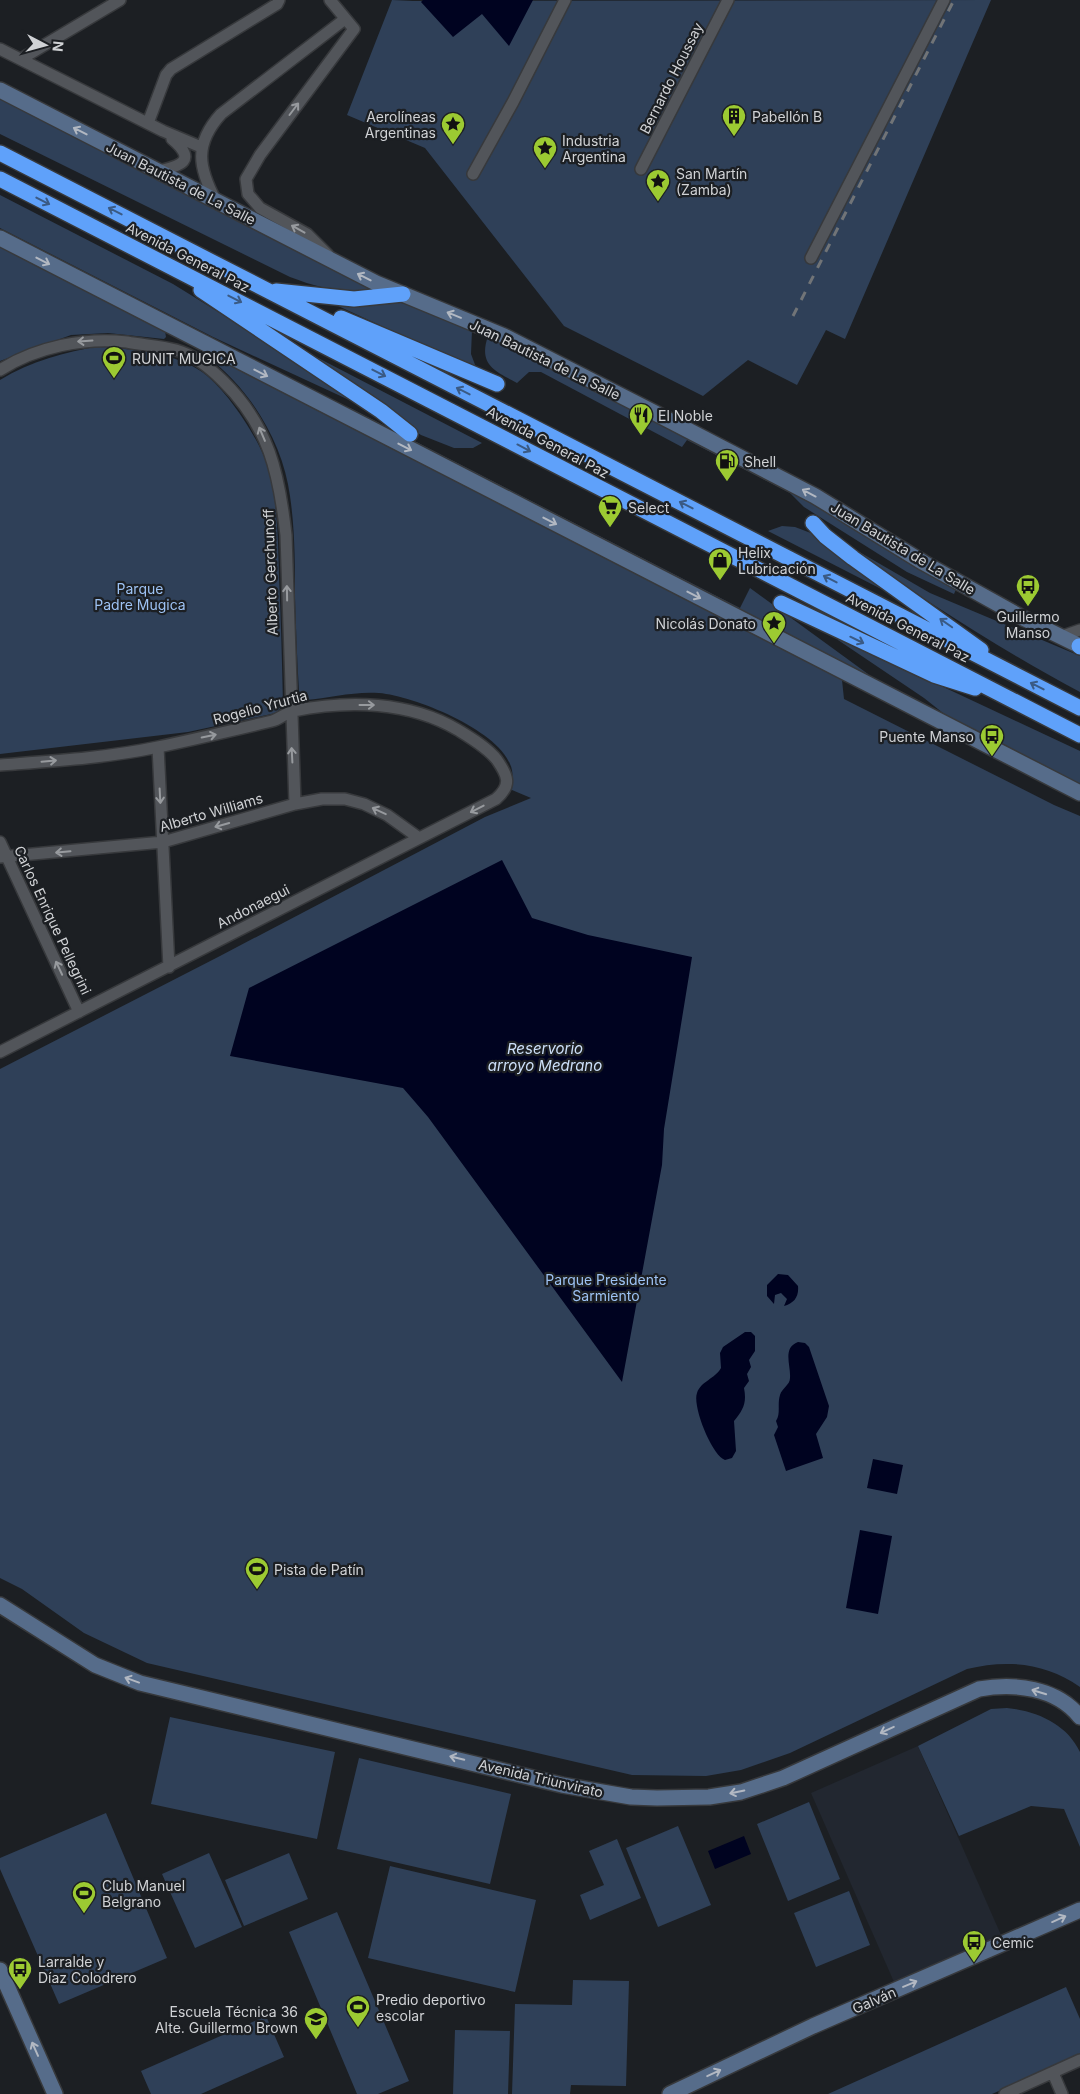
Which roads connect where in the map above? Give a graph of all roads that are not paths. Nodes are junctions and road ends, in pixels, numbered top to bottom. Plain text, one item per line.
1 (120, 0) edge
2 (278, 0) edge
3 (330, 0) edge
4 (565, 0) edge
5 (728, 0) edge
6 (944, 0) edge
7 (345, 19) junction
8 (0, 49) edge
9 (21, 59) junction
10 (0, 90) edge
11 (148, 123) junction
12 (163, 132) junction
13 (201, 147) junction
14 (0, 153) edge
15 (641, 169) dead end
16 (158, 171) junction
17 (473, 174) dead end
18 (0, 179) edge
19 (216, 201) junction
20 (0, 238) edge
21 (811, 258) dead end
22 (159, 260) junction
23 (334, 262) junction
24 (267, 290) junction
25 (402, 294) junction
26 (186, 334) junction
27 (178, 350) junction
28 (0, 370) edge
29 (497, 384) dead end
30 (410, 434) dead end
31 (813, 523) dead end
32 (781, 603) dead end
33 (1080, 630) edge
34 (1060, 637) junction
35 (1080, 646) edge
36 (1012, 673) junction
37 (1010, 699) junction
38 (1080, 708) edge
39 (290, 712) junction
40 (1080, 735) edge
41 (158, 747) junction
42 (0, 765) edge
43 (506, 776) joint
44 (1080, 793) edge
45 (295, 804) junction
46 (419, 838) junction
47 (0, 842) edge
48 (163, 842) junction
49 (3, 857) edge
50 (169, 967) junction
51 (79, 1012) junction
52 (0, 1052) edge
53 (0, 1605) edge
54 (1080, 1717) edge
55 (1080, 1910) edge
56 (0, 1970) edge
57 (1080, 2060) edge
58 (1053, 2073) junction
59 (55, 2094) edge
60 (670, 2094) edge
61 (1005, 2094) edge
62 (1062, 2094) edge

1 - 9 street
2 - 11 street
3 - 7 street
4 - 17 street
5 - 15 street, Bernardo Houssay
6 - 21 street
7 - 13 street
23 -> 7 street
8 - 9 street
9 - 11 street
16 -> 10 street, Juan Bautista de La Salle
11 - 12 street
12 - 13 street
12 - 16 street
13 - 19 street
24 -> 14 highway, Avenida General Paz
16 - 19 street, Juan Bautista de La Salle
18 -> 22 highway, Avenida General Paz
19 - 23 street, Juan Bautista de La Salle
20 -> 26 street
22 - 30 highway
22 -> 37 highway, Avenida General Paz
25 -> 23 street, Juan Bautista de La Salle
24 - 25 highway
24 - 29 highway
36 -> 24 highway, Avenida General Paz
34 -> 25 street, Juan Bautista de La Salle
26 - 27 street
26 -> 44 street
27 -> 28 street, Alberto Gerchunoff
39 -> 27 street, Alberto Gerchunoff
36 -> 31 highway
32 -> 37 highway
33 - 34 street
34 - 35 street, Juan Bautista de La Salle
38 -> 36 highway, Avenida General Paz
37 - 40 highway, Avenida General Paz
41 -> 39 street, Rogelio Yrurtia
39 -> 43 street, Rogelio Yrurtia
45 -> 39 street, Alberto Gerchunoff
42 -> 41 street, Rogelio Yrurtia
41 -> 48 street
43 -> 46 street, Andonaegui
46 -> 45 street, Alberto Williams
45 -> 48 street, Alberto Williams
46 - 50 street, Andonaegui
47 - 49 street, Carlos Enrique Pellegrini
48 -> 49 street, Alberto Williams
48 - 50 street
51 -> 49 street, Carlos Enrique Pellegrini
50 - 51 street, Andonaegui
51 - 52 street, Andonaegui
54 -> 53 street, Avenida Triunvirato
60 -> 55 street, Galván
59 -> 56 street
57 - 58 street
58 - 61 street
58 - 62 street

